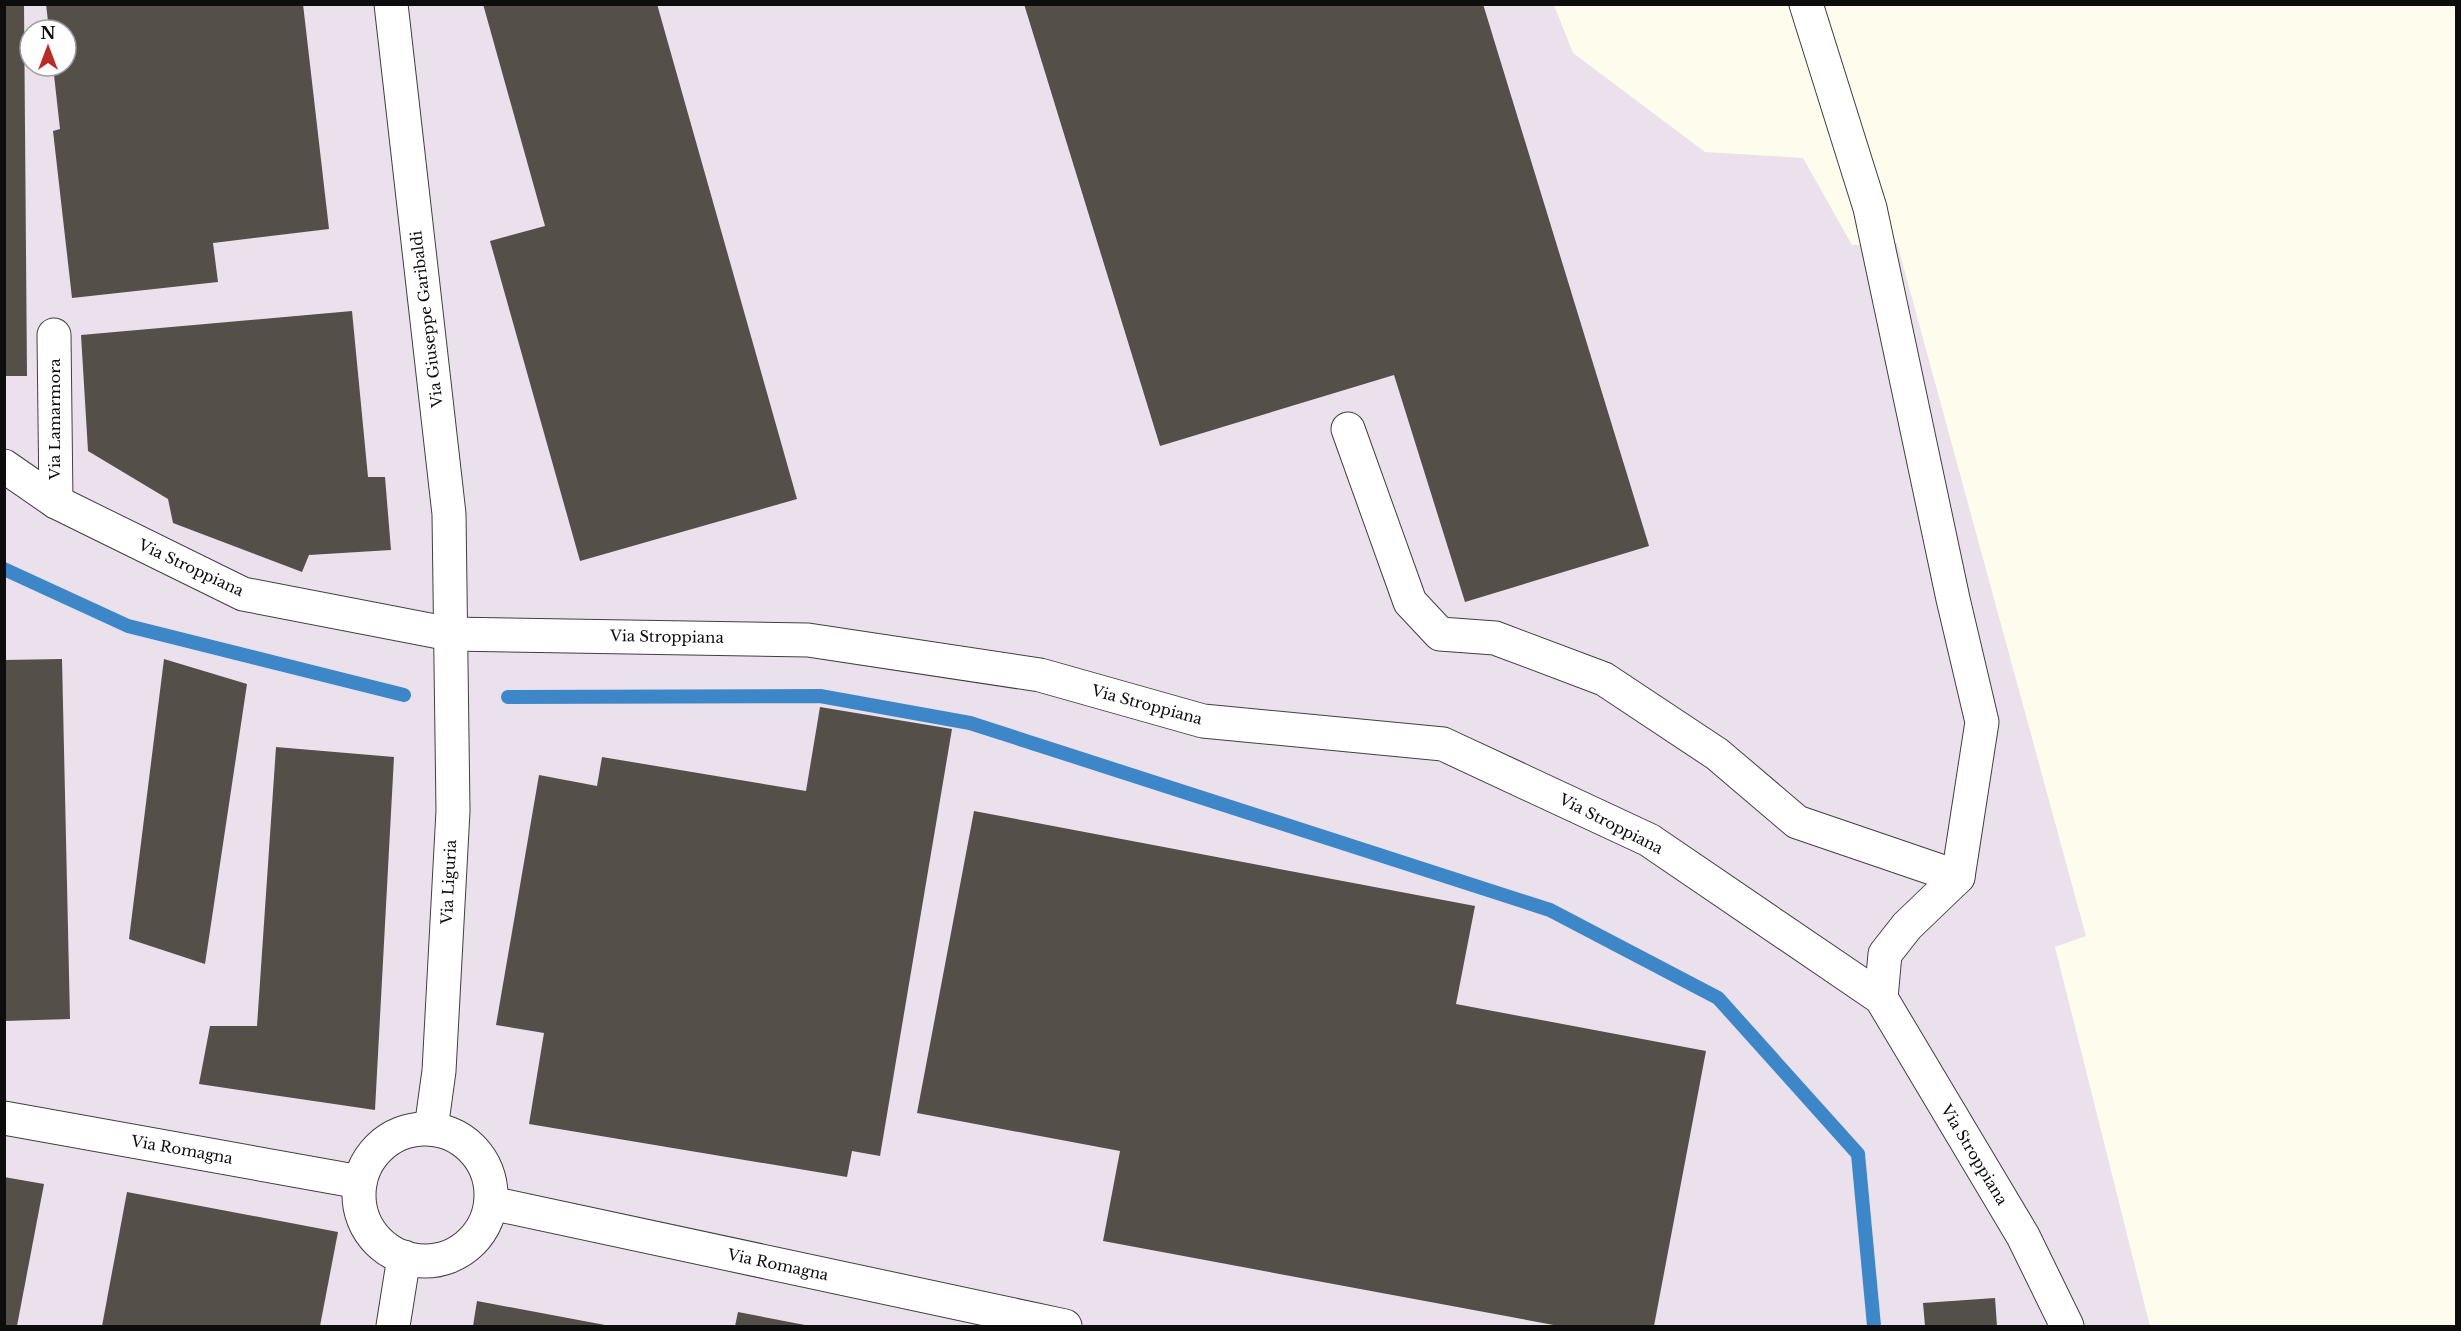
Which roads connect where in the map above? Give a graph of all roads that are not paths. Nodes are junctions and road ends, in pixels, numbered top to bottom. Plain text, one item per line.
1 (391, 4) edge
2 (1806, 4) edge
3 (54, 335) dead end
4 (1348, 429) dead end
5 (4, 466) edge
6 (56, 502) junction
7 (450, 634) junction
8 (1958, 877) junction
9 (1881, 998) junction
10 (4, 1118) edge
11 (431, 1129) junction
12 (360, 1182) junction
13 (490, 1203) junction
14 (404, 1257) junction
15 (393, 1326) edge
16 (1065, 1326) edge
17 (2067, 1326) edge

1 - 7 street, Via Giuseppe Garibaldi
2 - 8 street
3 - 6 street, Via Lamarmora
4 - 8 street
5 - 6 street, Via Stroppiana
6 - 7 street, Via Stroppiana
7 - 9 street, Via Stroppiana
7 - 11 street, Via Liguria
8 - 9 street
9 - 17 street, Via Stroppiana
10 - 12 street, Via Romagna
11 - 12 street
11 - 13 street
12 - 14 street
13 - 14 street
13 - 16 street, Via Romagna
14 - 15 street

